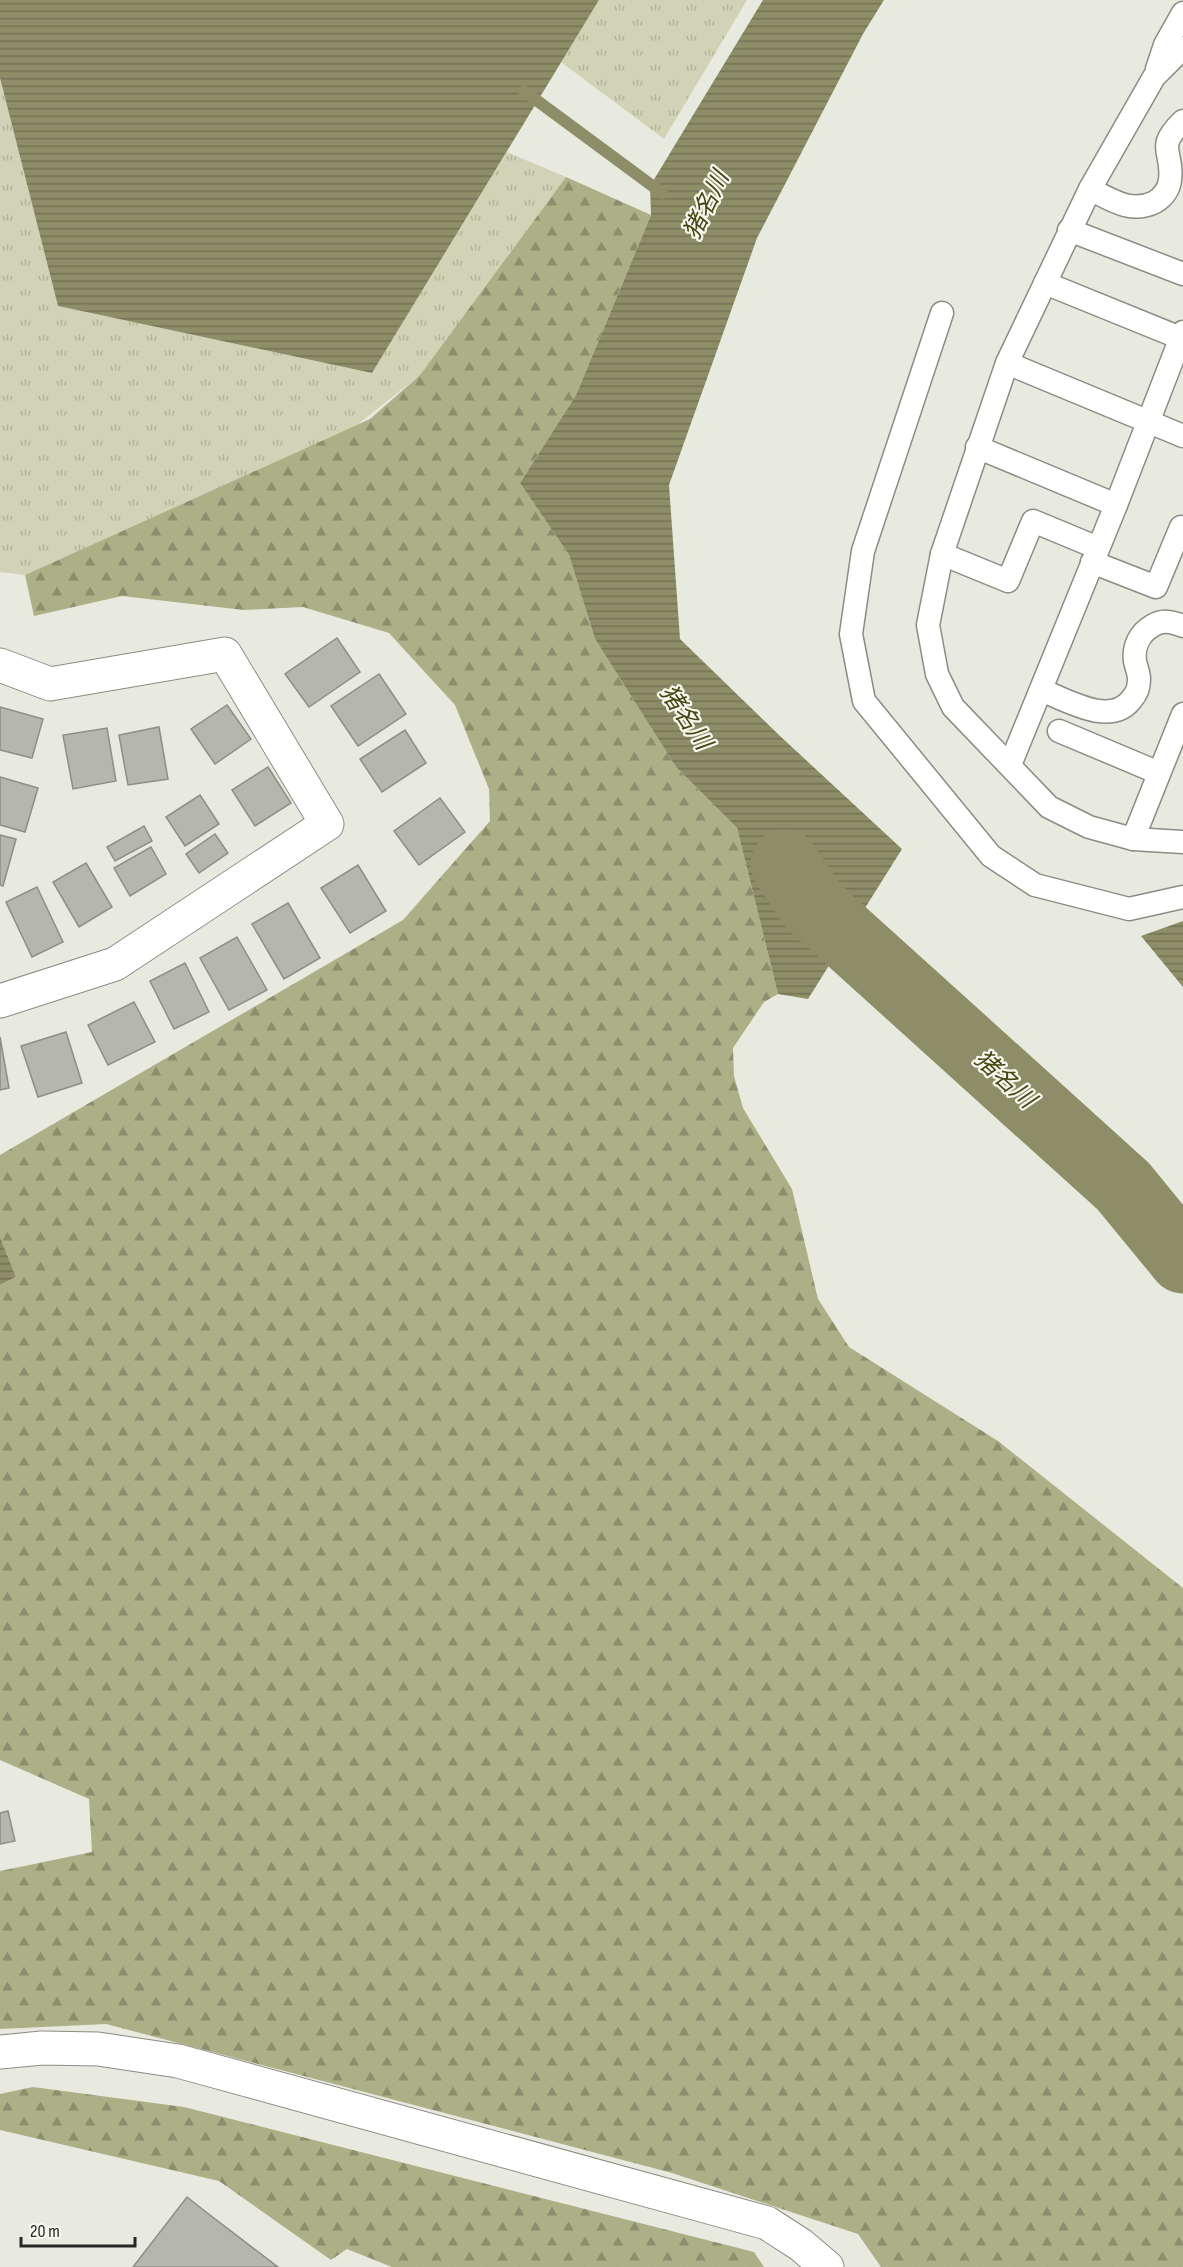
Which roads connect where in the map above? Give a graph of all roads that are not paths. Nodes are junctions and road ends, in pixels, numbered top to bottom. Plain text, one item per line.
1 (1183, 13) edge
2 (1183, 48) edge
3 (1154, 77) junction
4 (1183, 121) edge
5 (1090, 189) junction
6 (1069, 230) junction
7 (1183, 274) edge
8 (1045, 283) junction
9 (942, 313) dead end
10 (1182, 336) edge
11 (1007, 363) junction
12 (1149, 422) junction
13 (1183, 435) edge
14 (977, 447) junction
15 (1116, 505) junction
16 (1183, 528) edge
17 (942, 554) junction
18 (1095, 555) junction
19 (1183, 626) edge
20 (0, 664) edge
21 (1041, 690) junction
22 (1183, 714) edge
23 (1059, 731) dead end
24 (1010, 765) junction
25 (1159, 773) junction
26 (1133, 839) junction
27 (1183, 842) edge
28 (1183, 897) edge
29 (0, 1001) edge
30 (0, 2052) edge
31 (827, 2267) edge

1 - 3 lane
2 - 3 lane
3 - 5 lane
4 - 5 lane
5 - 6 lane
6 - 7 lane
6 - 8 lane
8 - 10 lane
8 - 11 lane
9 - 28 lane
10 - 12 lane
11 - 12 lane
11 - 14 lane
12 - 13 lane
12 - 15 lane
14 - 15 lane
14 - 17 lane
15 - 18 lane
16 - 18 lane
17 - 18 lane
17 - 24 lane
18 - 21 lane
19 - 21 lane
20 - 29 street
21 - 24 lane
22 - 25 lane
23 - 25 lane
24 - 26 lane
25 - 26 lane
26 - 27 lane
30 - 31 street

